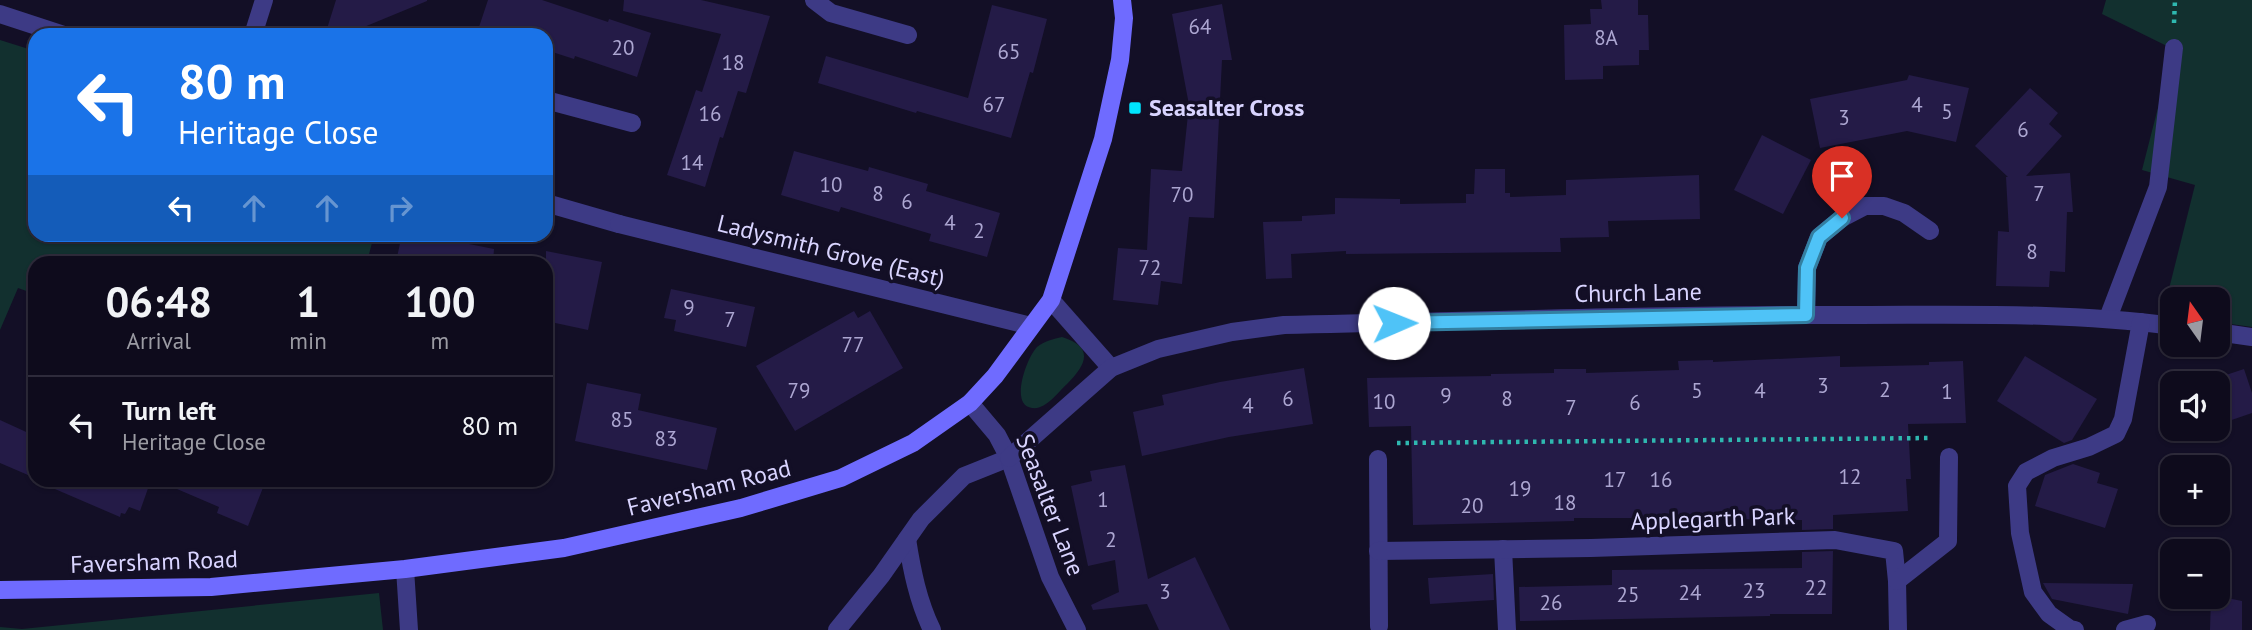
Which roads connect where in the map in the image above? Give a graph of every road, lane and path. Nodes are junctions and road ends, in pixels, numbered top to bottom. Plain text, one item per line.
1 (264, 0) edge
2 (814, 0) edge
3 (1122, 0) edge
4 (0, 14) edge
5 (43, 28) edge
6 (255, 28) edge
7 (908, 34) dead end
8 (2174, 48) dead end
9 (553, 102) edge
10 (632, 123) dead end
11 (553, 205) edge
12 (1930, 231) dead end
13 (1051, 300) junction
14 (1806, 315) junction
15 (2108, 318) junction
16 (2141, 322) junction
17 (2160, 324) edge
18 (1031, 326) junction
19 (2230, 334) edge
20 (2252, 337) edge
21 (1111, 368) junction
22 (970, 402) junction
23 (1949, 457) joint
24 (1009, 458) junction
25 (1378, 459) joint
26 (907, 539) junction
27 (1503, 549) junction
28 (1378, 551) junction
29 (405, 569) junction
30 (1897, 581) junction
31 (0, 590) edge
32 (2147, 624) dead end
33 (1379, 626) dead end
34 (409, 630) edge
35 (836, 630) edge
36 (932, 630) edge
37 (1077, 630) edge
38 (1507, 630) edge
39 (1898, 630) edge
40 (2075, 630) edge
41 (2125, 630) edge

1 - 6 street
2 - 7 street
3 - 13 street, Faversham Road
4 - 5 street
8 - 15 street
9 - 10 street
11 - 18 street, Ladysmith Grove (East)
12 - 14 street
13 - 18 street, Faversham Road
13 - 21 street
14 - 15 street, Church Lane
14 - 21 street, Church Lane
15 - 16 street, Church Lane
16 - 17 street, Church Lane
16 - 40 street
18 - 22 street, Faversham Road
19 - 20 street
21 - 24 street, Church Lane
22 - 24 street, Seasalter Lane
22 - 29 street, Faversham Road
23 - 25 path
23 - 30 street
24 - 26 street, Church Lane
24 - 37 street, Seasalter Lane
25 - 28 street
26 - 35 street, Church Lane
26 - 36 street
27 - 28 street, Applegarth Park
27 - 30 street, Applegarth Park
27 - 38 street
28 - 33 street
29 - 31 street, Faversham Road
29 - 34 street
30 - 39 street, Applegarth Park
32 - 41 street

